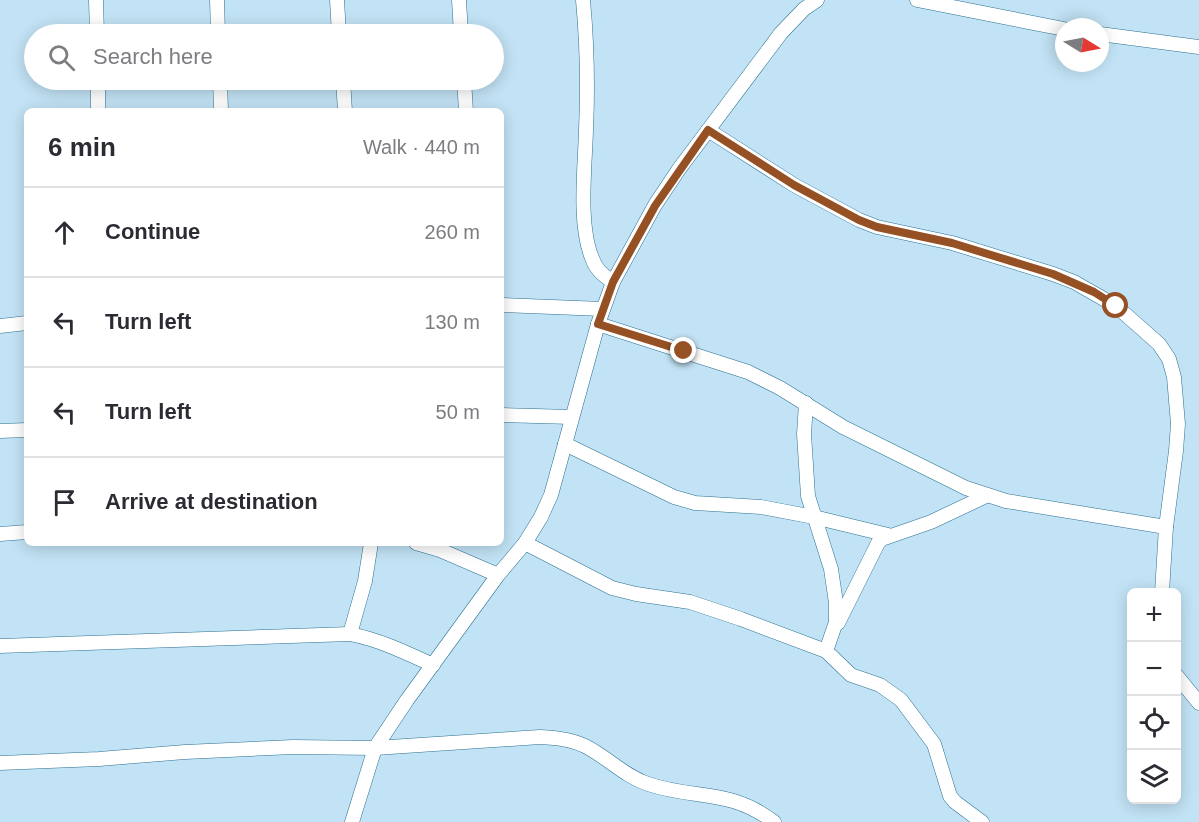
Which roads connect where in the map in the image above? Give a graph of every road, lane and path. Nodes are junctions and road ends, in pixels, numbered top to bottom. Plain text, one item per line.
1 (96, 0) edge
2 (217, 0) edge
3 (337, 0) edge
4 (459, 0) edge
5 (583, 0) edge
6 (817, 0) edge
7 (917, 0) edge
8 (97, 24) edge
9 (218, 24) edge
10 (338, 24) edge
11 (460, 24) edge
12 (1055, 27) edge
13 (1109, 35) edge
14 (1199, 47) edge
15 (98, 90) edge
16 (220, 90) edge
17 (344, 90) edge
18 (465, 90) edge
19 (98, 108) edge
20 (221, 108) edge
21 (345, 108) edge
22 (466, 108) edge
23 (708, 130) junction
24 (613, 282) junction
25 (504, 305) edge
26 (603, 309) junction
27 (24, 323) edge
28 (598, 324) junction
29 (0, 326) edge
30 (806, 403) junction
31 (504, 415) edge
32 (572, 417) junction
33 (24, 430) edge
34 (0, 431) edge
35 (565, 444) junction
36 (986, 496) junction
37 (814, 517) junction
38 (1166, 526) junction
39 (24, 532) edge
40 (0, 534) edge
41 (888, 535) junction
42 (525, 543) junction
43 (371, 546) edge
44 (426, 546) edge
45 (498, 575) junction
46 (1162, 588) edge
47 (834, 631) junction
48 (350, 634) junction
49 (0, 646) edge
50 (826, 651) junction
51 (433, 665) junction
52 (1181, 681) edge
53 (1199, 703) edge
54 (375, 748) junction
55 (0, 762) edge
56 (352, 822) edge
57 (774, 822) edge
58 (982, 822) edge

1 - 8 street
2 - 9 street
3 - 10 street
4 - 11 street
5 - 24 street
6 - 23 street
7 - 12 street
13 - 14 street
15 - 19 street
16 - 20 street
17 - 21 street
18 - 22 street
23 - 24 street
23 - 38 street
24 - 26 street
25 - 26 street
26 - 28 street
27 - 29 street
28 - 30 street
28 - 32 street
30 - 36 street
30 - 37 street
31 - 32 street
32 - 35 street
33 - 34 street
35 - 37 street
35 - 42 street
36 - 38 street
36 - 41 street
37 - 41 street
37 - 47 street
38 - 46 street
39 - 40 street
41 - 47 street
42 - 45 street
42 - 50 street
43 - 48 street
44 - 45 street
45 - 51 street
47 - 50 street
48 - 49 street
48 - 51 street
50 - 58 street
51 - 54 street
52 - 53 street
54 - 55 street
54 - 56 street
54 - 57 street

